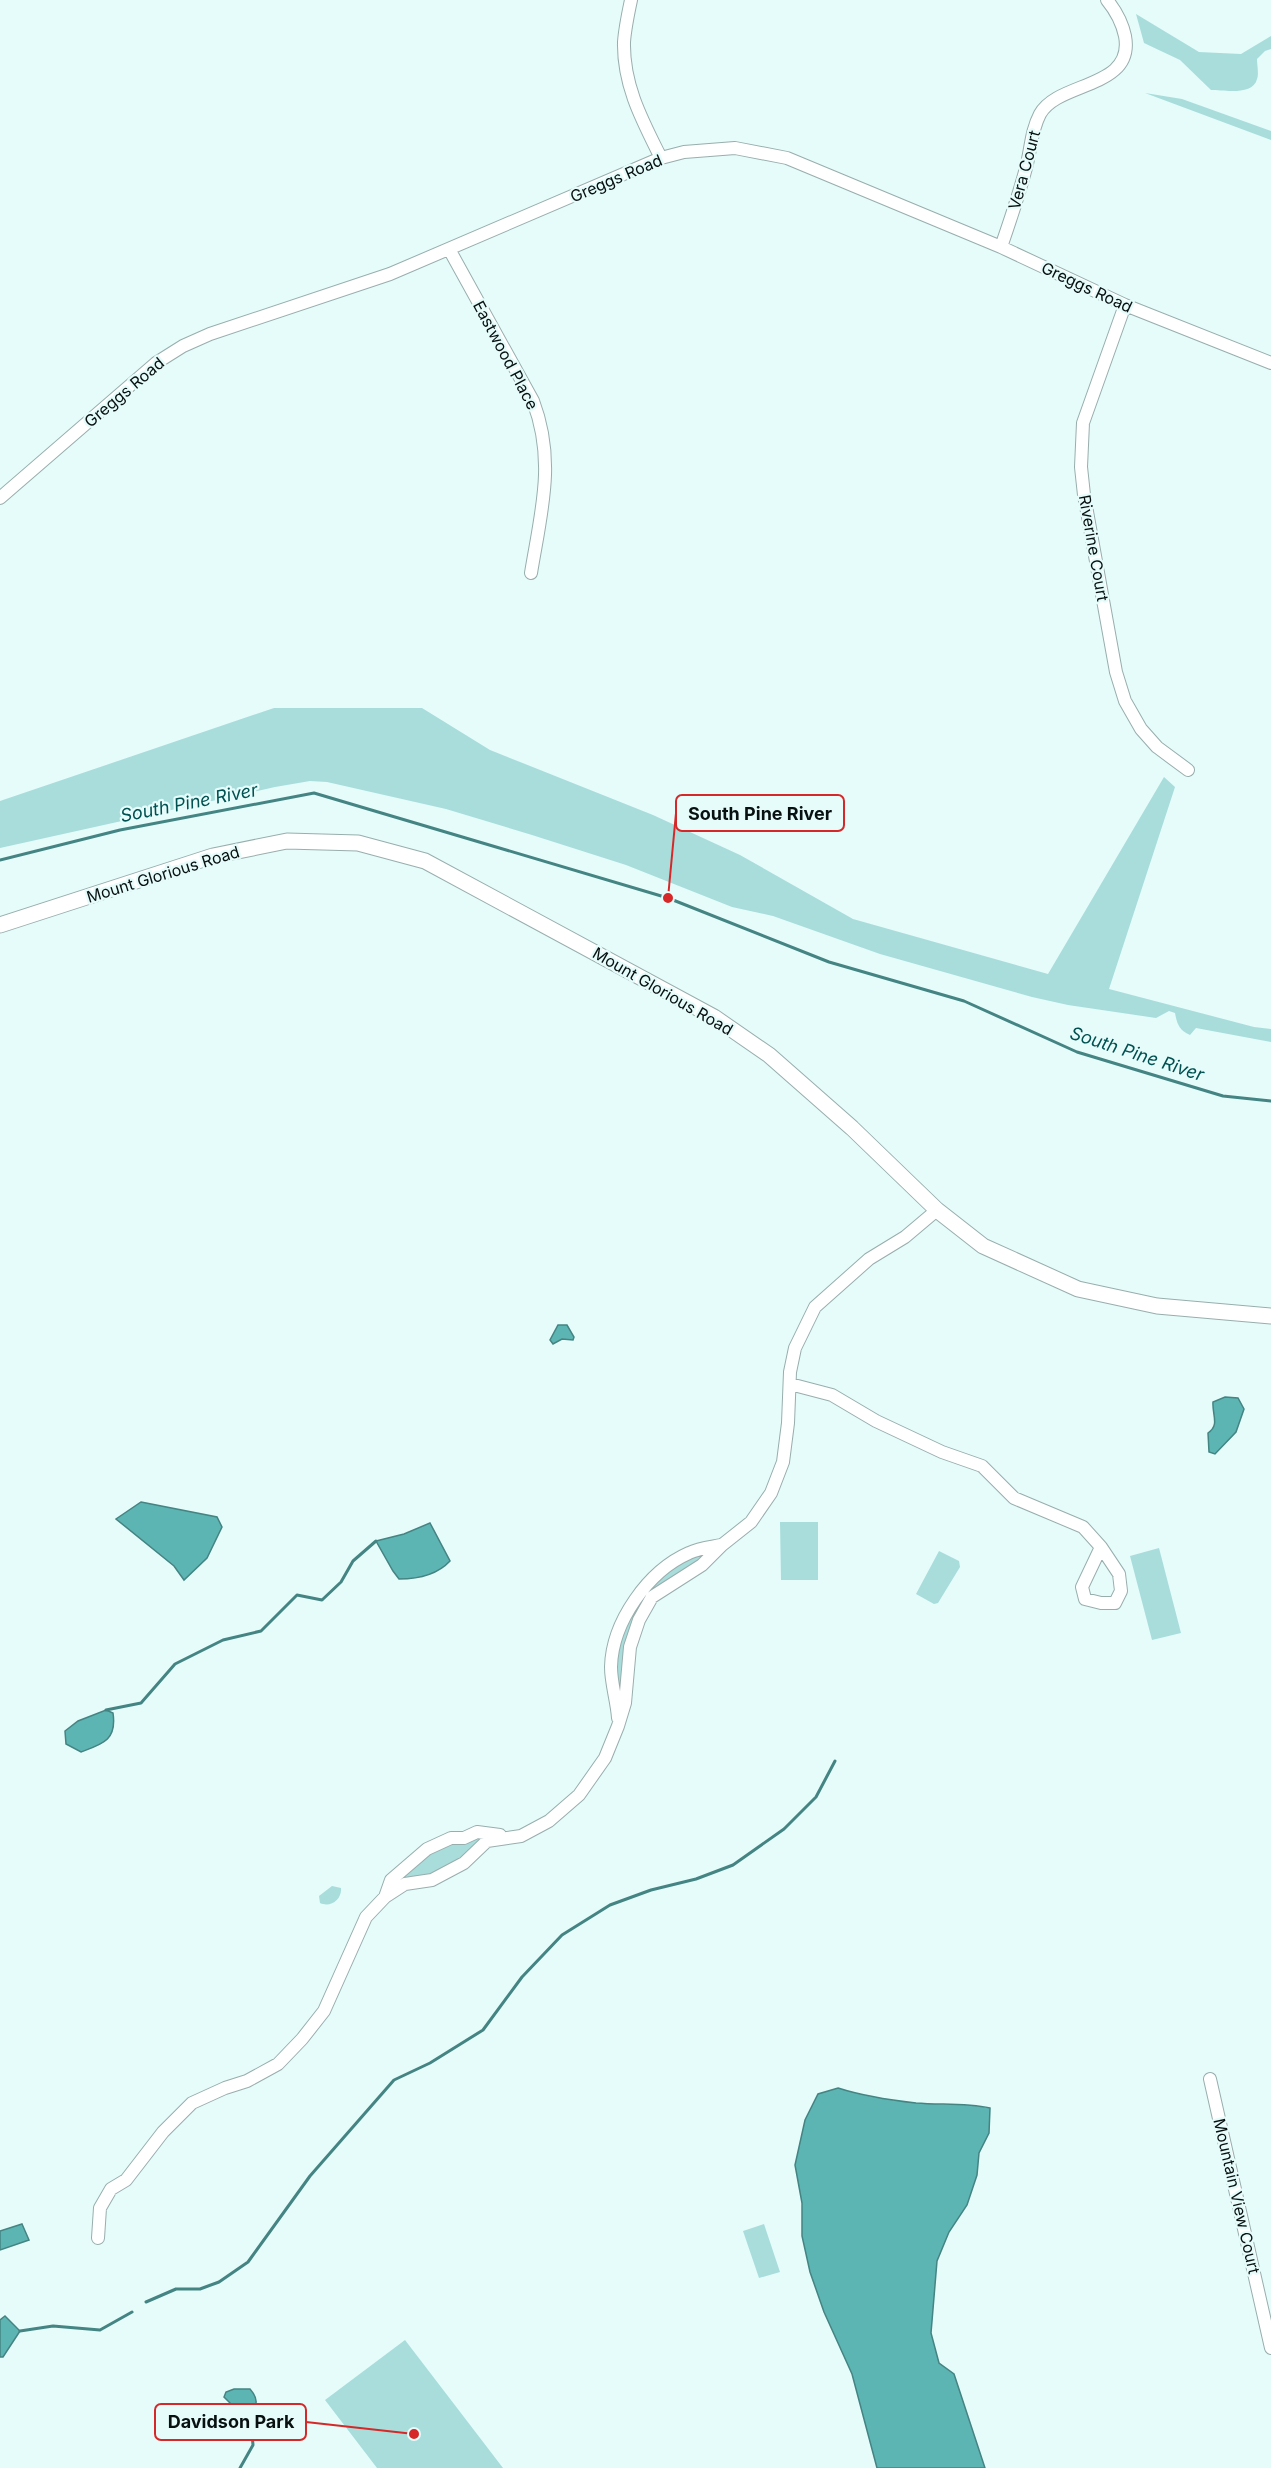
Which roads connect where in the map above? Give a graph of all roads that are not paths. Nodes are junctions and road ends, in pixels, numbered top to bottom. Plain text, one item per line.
1 (631, 0) edge
2 (1107, 0) edge
3 (661, 158) junction
4 (1001, 247) junction
5 (449, 249) junction
6 (1125, 305) junction
7 (1271, 363) edge
8 (0, 498) edge
9 (531, 573) dead end
10 (1188, 770) dead end
11 (0, 926) edge
12 (937, 1210) junction
13 (1271, 1316) edge
14 (790, 1384) junction
15 (722, 1545) junction
16 (1101, 1547) dead end
17 (621, 1627) junction
18 (635, 1633) junction
19 (618, 1726) junction
20 (504, 1838) junction
21 (385, 1897) junction
22 (1210, 2079) dead end
23 (98, 2238) dead end
24 (1271, 2348) edge

1 - 3 street
2 - 4 street, Vera Court
3 - 4 street, Greggs Road
3 - 5 street, Greggs Road
4 - 6 street, Greggs Road
5 - 8 street, Greggs Road
5 - 9 street, Eastwood Place
6 - 7 street, Greggs Road
6 - 10 street, Riverine Court
11 - 12 main road, Mount Glorious Road
12 - 13 main road, Mount Glorious Road
12 - 14 street
14 - 15 street
14 - 16 street
15 - 17 street
15 - 18 street
17 - 18 street
17 - 19 street
18 - 19 street
19 - 20 street
20 - 21 street
20 - 21 street
21 - 23 street
22 - 24 street, Mountain View Court

